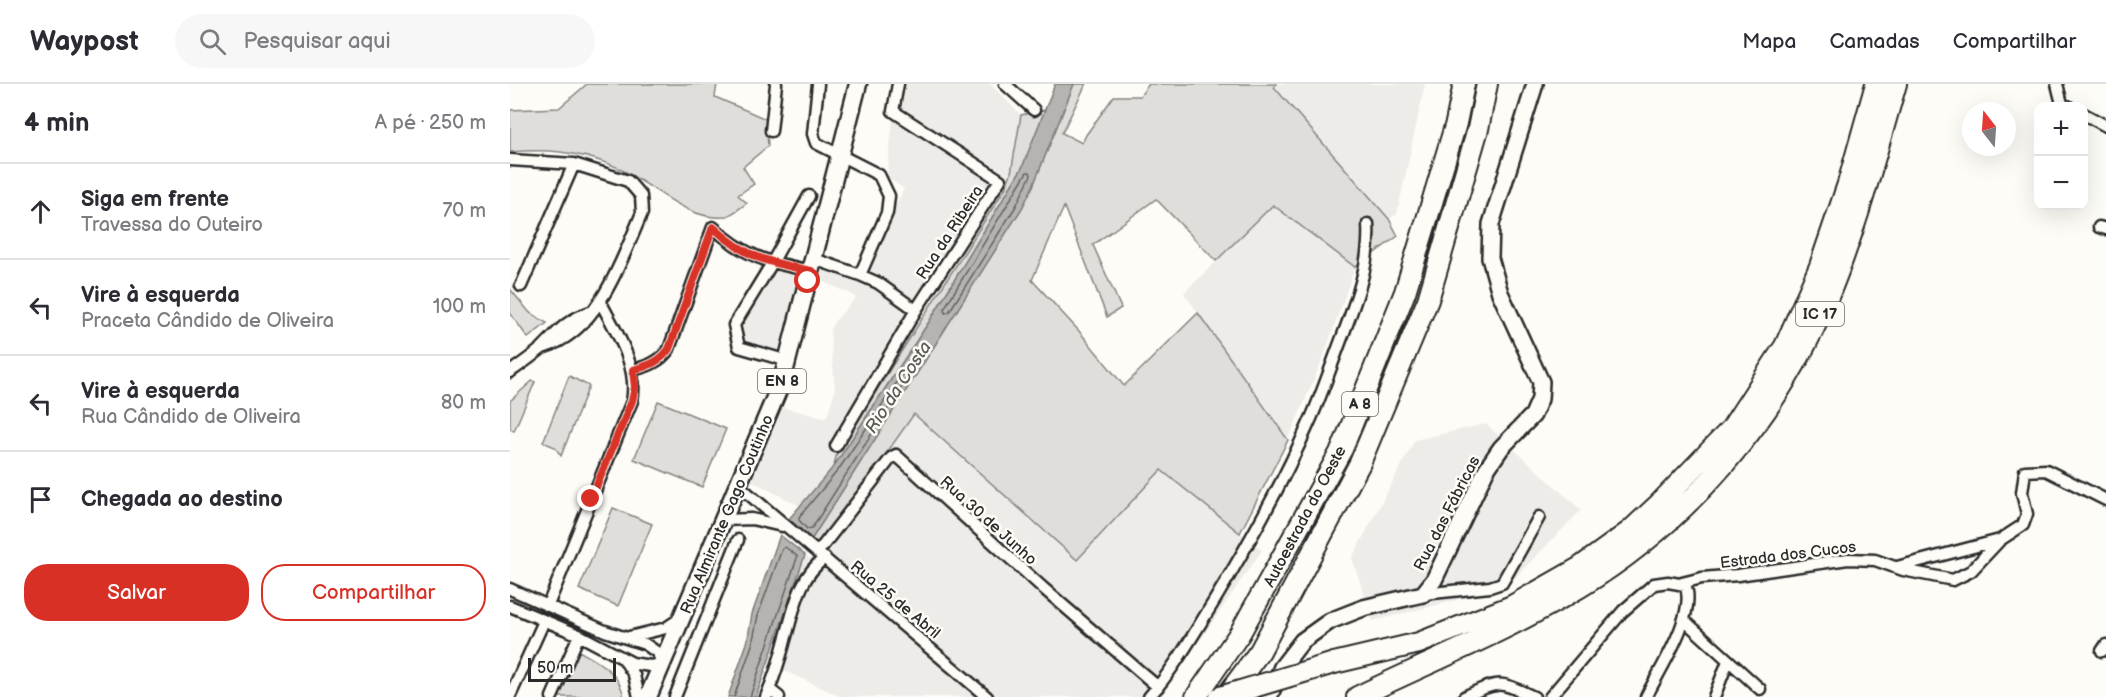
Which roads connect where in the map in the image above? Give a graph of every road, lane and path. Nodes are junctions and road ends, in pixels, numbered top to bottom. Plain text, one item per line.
1 (776, 84) edge
2 (818, 84) edge
3 (858, 84) edge
4 (898, 84) edge
5 (1005, 84) edge
6 (1464, 84) edge
7 (1487, 84) edge
8 (1535, 84) edge
9 (1876, 84) edge
10 (1896, 84) edge
11 (2057, 84) edge
12 (2062, 102) edge
13 (1034, 110) dead end
14 (2088, 116) edge
15 (2106, 126) edge
16 (771, 131) dead end
17 (840, 155) junction
18 (510, 160) edge
19 (574, 164) junction
20 (809, 196) dead end
21 (1368, 224) dead end
22 (772, 263) junction
23 (812, 265) junction
24 (860, 275) junction
25 (521, 286) dead end
26 (600, 300) junction
27 (916, 310) junction
28 (788, 361) junction
29 (633, 370) junction
30 (510, 372) edge
31 (836, 446) dead end
32 (738, 485) junction
33 (2106, 500) edge
34 (1539, 516) dead end
35 (723, 520) junction
36 (784, 526) junction
37 (738, 540) dead end
38 (2000, 540) junction
39 (819, 554) junction
40 (1897, 567) junction
41 (1682, 583) junction
42 (510, 589) edge
43 (1423, 594) junction
44 (548, 605) junction
45 (510, 606) edge
46 (681, 618) junction
47 (1684, 620) junction
48 (544, 621) junction
49 (579, 635) junction
50 (624, 637) junction
51 (618, 654) junction
52 (1728, 661) junction
53 (662, 664) junction
54 (1158, 687) junction
55 (1760, 690) dead end
56 (768, 693) edge
57 (510, 696) edge
58 (552, 697) edge
59 (639, 697) edge
60 (648, 697) edge
61 (675, 697) edge
62 (779, 697) edge
63 (987, 697) edge
64 (1149, 697) edge
65 (1196, 697) edge
66 (1220, 697) edge
67 (1226, 697) edge
68 (1269, 697) edge
69 (1357, 697) edge
70 (1464, 697) edge
71 (1534, 697) edge
72 (1550, 697) edge
73 (1646, 697) edge
74 (1714, 697) edge

1 - 16 street
2 - 17 street
3 - 17 main road, Rua Almirante Gago Coutinho / EN 8
4 - 27 street, Rua da Ribeira
5 - 13 street
6 - 65 highway, Autoestrada do Oeste / A 8
7 - 67 highway, Autoestrada do Oeste / A 8
8 - 43 street, Rua das Fábricas
9 - 66 highway, IC 17, bridge
10 - 69 highway, IC 17
11 - 12 street
14 - 15 street
17 - 23 main road, Rua Almirante Gago Coutinho / EN 8
17 - 24 street
18 - 19 street
19 - 25 street
19 - 26 street
20 - 22 street
21 - 54 street
22 - 23 street
22 - 28 street
22 - 29 street
23 - 24 street
23 - 28 main road, Rua Almirante Gago Coutinho / EN 8
24 - 27 street
26 - 29 street
26 - 30 street
27 - 31 street, Rua da Ribeira
28 - 32 main road, Rua Almirante Gago Coutinho / EN 8
29 - 44 street
32 - 35 main road, Rua Almirante Gago Coutinho / EN 8
32 - 36 street, Rua 25 de Abril
33 - 38 street, Estrada dos Cucos
34 - 43 street
35 - 36 street, Rua 25 de Abril
35 - 46 main road, Rua Almirante Gago Coutinho / EN 8
36 - 39 street, Rua 25 de Abril
37 - 61 street
38 - 40 street, Estrada dos Cucos
38 - 40 street, Estrada dos Cucos
39 - 54 street, Rua 30 de Junho
39 - 56 street
39 - 63 street, Rua 25 de Abril
40 - 41 street, Estrada dos Cucos
41 - 47 street
41 - 72 street, Estrada dos Cucos
42 - 44 street
43 - 68 street
44 - 50 street
45 - 48 street
46 - 50 street
46 - 53 main road, Rua Almirante Gago Coutinho / EN 8
47 - 52 street
47 - 73 street
48 - 49 street
48 - 57 street
49 - 51 street
49 - 58 street
50 - 51 street
50 - 53 street
51 - 53 street
51 - 59 street
52 - 55 street
52 - 74 street
53 - 60 main road, Rua Almirante Gago Coutinho / EN 8
54 - 64 street
56 - 62 street
70 - 71 street

